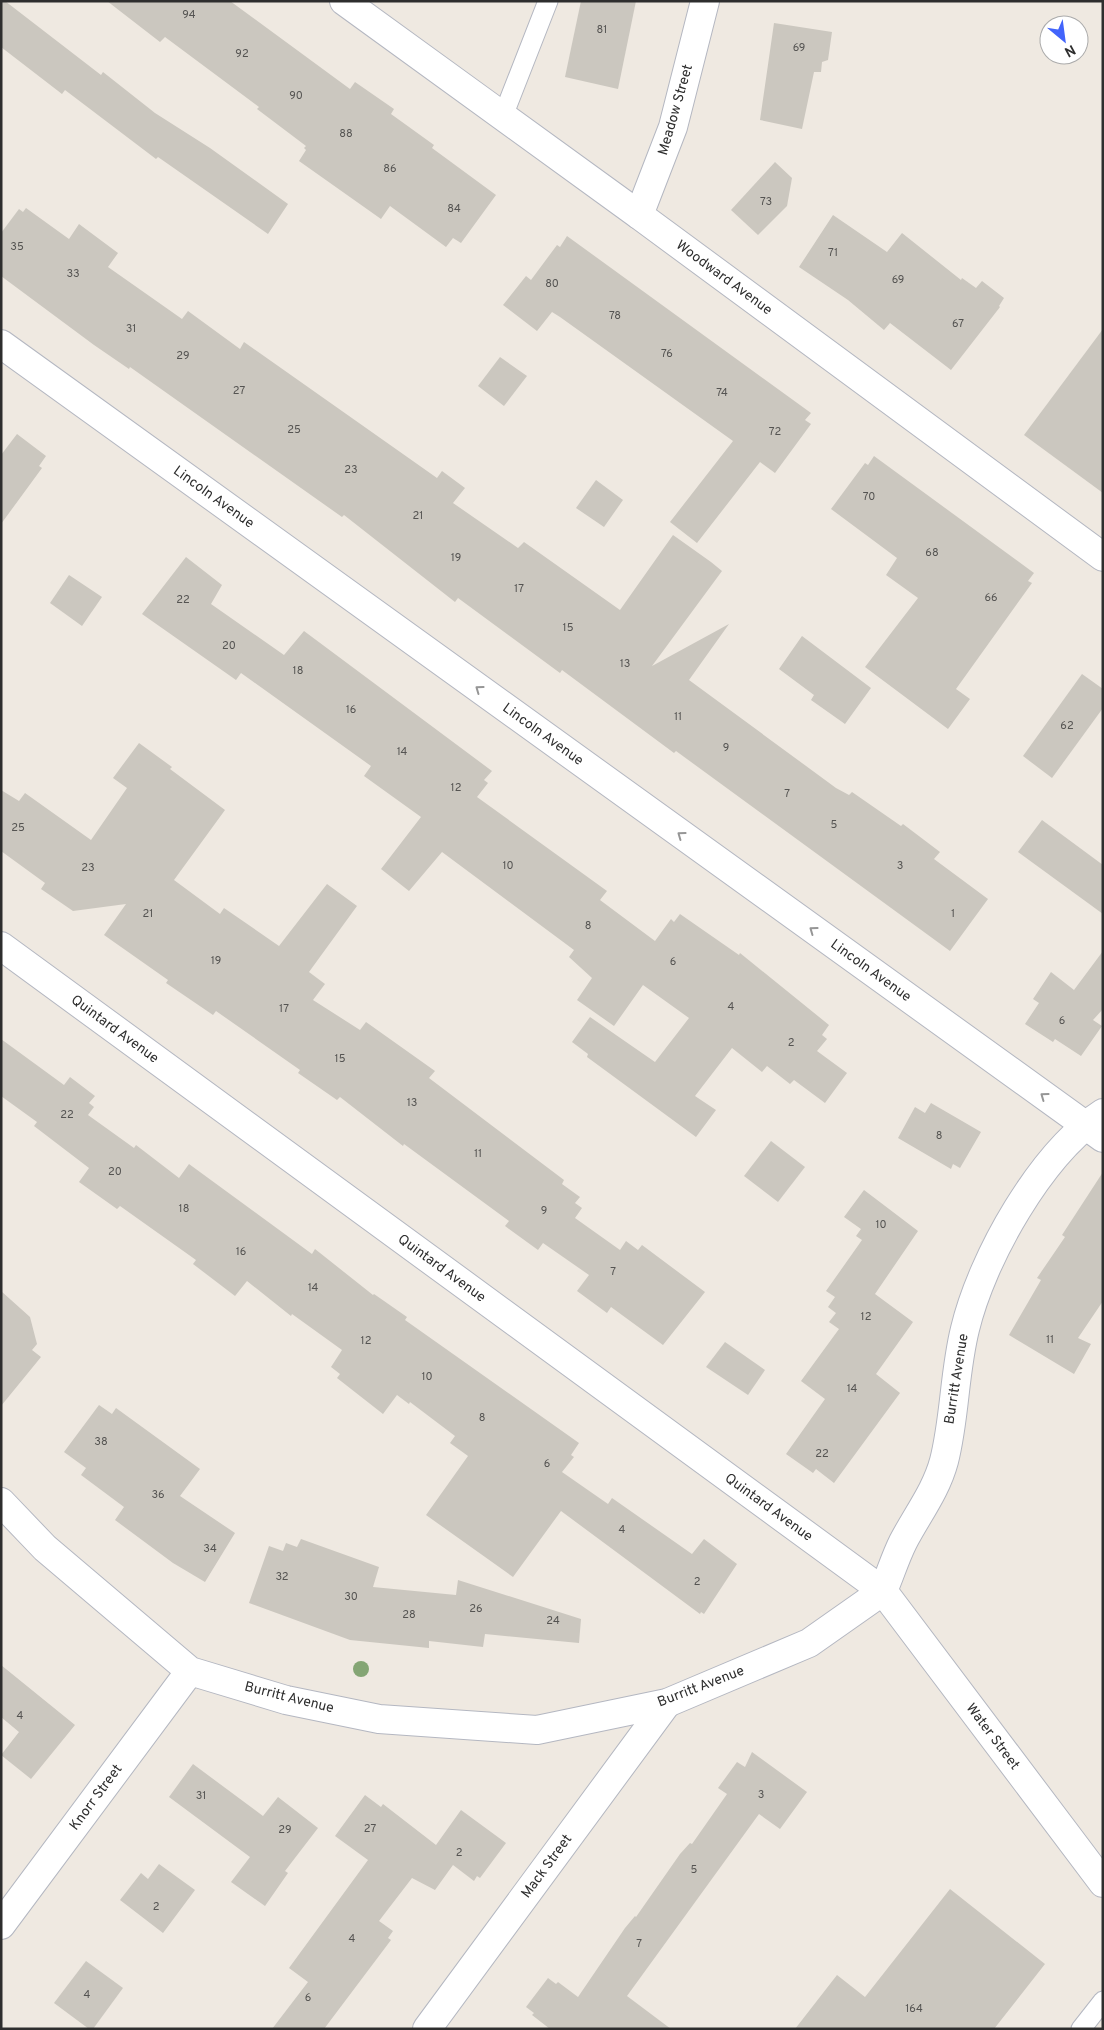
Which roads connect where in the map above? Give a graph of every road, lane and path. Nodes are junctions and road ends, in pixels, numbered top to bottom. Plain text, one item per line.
1 (344, 1) edge
2 (548, 1) edge
3 (705, 1) edge
4 (503, 116) junction
5 (639, 215) junction
6 (1, 344) edge
7 (1103, 557) edge
8 (1, 946) edge
9 (1097, 1125) edge
10 (1, 1502) edge
11 (883, 1591) junction
12 (190, 1671) junction
13 (667, 1703) junction
14 (1103, 1883) edge
15 (1, 1925) edge
16 (1103, 2001) edge
17 (427, 2029) edge
18 (1081, 2029) edge

1 - 4 street, Woodward Avenue
2 - 4 lane
3 - 5 street, Meadow Street
4 - 5 street, Woodward Avenue
5 - 7 street, Woodward Avenue
9 -> 6 street, Lincoln Avenue
8 - 11 street, Quintard Avenue
9 - 11 street, Burritt Avenue
10 - 12 street, Burritt Avenue
11 - 13 street, Burritt Avenue
11 - 14 street, Water Street
12 - 13 street, Burritt Avenue
12 - 15 street, Knorr Street
13 - 17 street, Mack Street
16 - 18 lane

